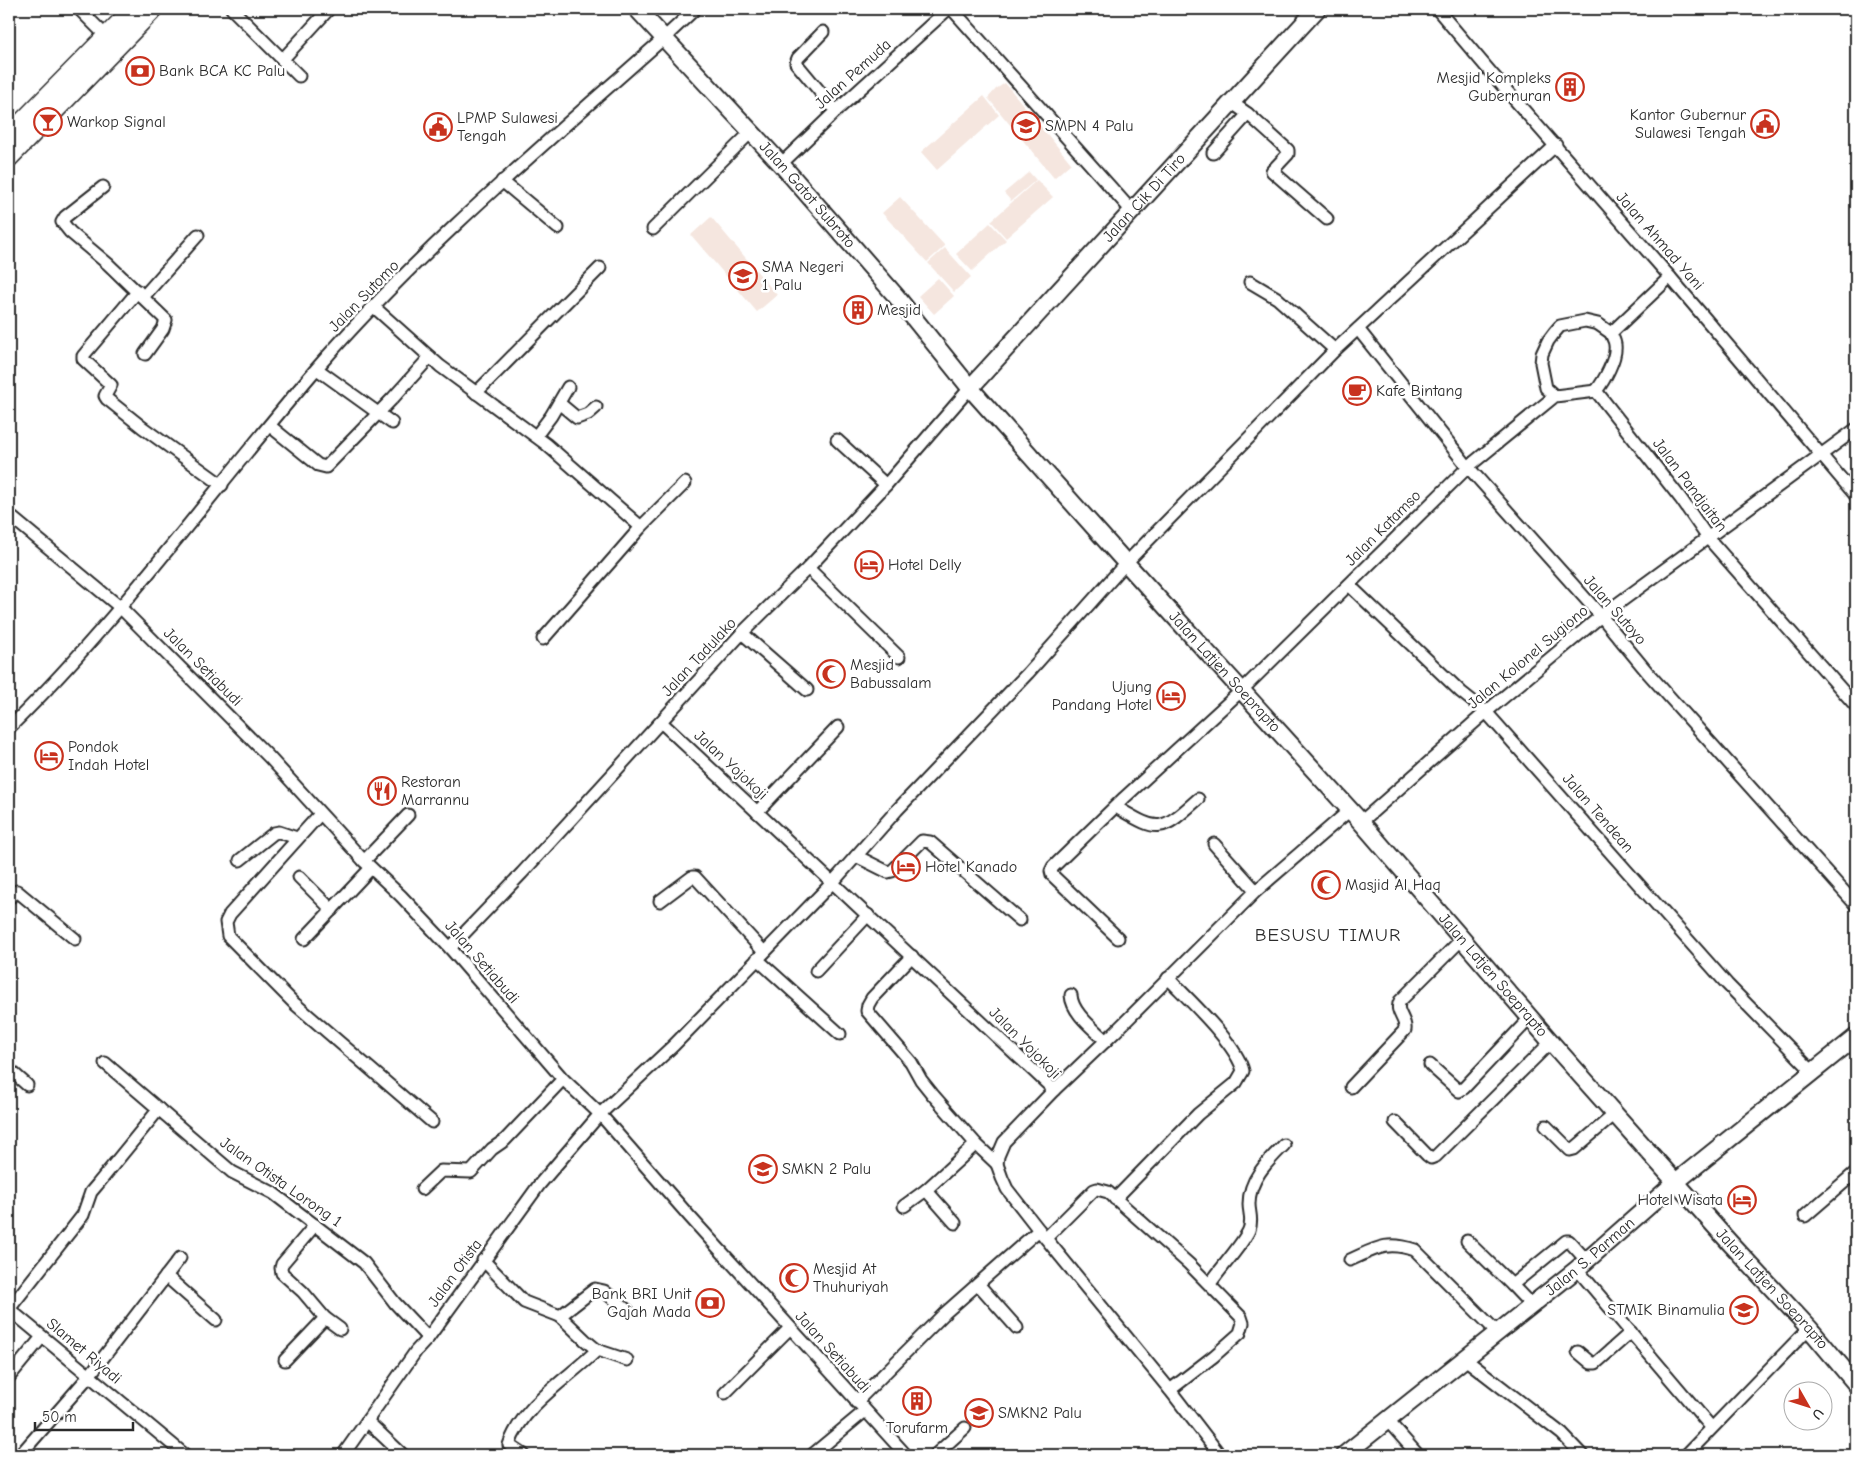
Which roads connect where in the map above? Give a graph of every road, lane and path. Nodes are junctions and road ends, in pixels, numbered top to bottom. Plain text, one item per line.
1 (79, 9) edge
2 (134, 9) edge
3 (153, 9) edge
4 (232, 9) edge
5 (330, 9) edge
6 (637, 9) edge
7 (695, 9) edge
8 (950, 9) edge
9 (1317, 9) edge
10 (1437, 9) edge
11 (823, 32) dead end
12 (106, 36) junction
13 (664, 38) junction
14 (282, 60) junction
15 (299, 76) dead end
16 (1231, 102) junction
17 (836, 111) junction
18 (1248, 114) junction
19 (751, 132) junction
20 (9, 136) edge
21 (1556, 146) junction
22 (1213, 154) dead end
23 (9, 157) edge
24 (781, 164) junction
25 (502, 182) junction
26 (103, 187) dead end
27 (1131, 210) junction
28 (1328, 219) dead end
29 (558, 228) dead end
30 (653, 229) dead end
31 (198, 235) dead end
32 (600, 268) dead end
33 (1670, 277) junction
34 (1250, 282) dead end
35 (140, 294) junction
36 (374, 307) junction
37 (1358, 328) junction
38 (1611, 333) junction
39 (1335, 350) junction
40 (145, 354) dead end
41 (430, 357) junction
42 (317, 368) junction
43 (568, 387) dead end
44 (970, 388) junction
45 (1596, 391) junction
46 (476, 393) junction
47 (1555, 396) junction
48 (559, 403) junction
49 (596, 407) dead end
50 (379, 412) junction
51 (392, 423) dead end
52 (270, 426) junction
53 (1856, 429) edge
54 (536, 436) junction
55 (837, 440) dead end
56 (1820, 456) junction
57 (1468, 467) junction
58 (685, 483) dead end
59 (222, 485) junction
60 (886, 485) junction
61 (1856, 496) edge
62 (9, 515) edge
63 (641, 527) junction
64 (1708, 538) junction
65 (1126, 563) junction
66 (808, 568) junction
67 (1349, 585) junction
68 (121, 608) junction
69 (1601, 616) junction
70 (742, 633) junction
71 (543, 639) dead end
72 (899, 658) dead end
73 (807, 690) dead end
74 (1242, 690) junction
75 (1856, 706) edge
76 (1486, 712) junction
77 (661, 722) junction
78 (838, 727) dead end
79 (9, 728) edge
80 (1198, 799) dead end
81 (1116, 807) junction
82 (757, 812) junction
83 (320, 814) junction
84 (408, 815) dead end
85 (1355, 816) junction
86 (297, 838) junction
87 (1214, 844) dead end
88 (856, 856) junction
89 (240, 860) dead end
90 (368, 864) junction
91 (299, 877) dead end
92 (833, 882) junction
93 (1256, 892) junction
94 (9, 898) edge
95 (660, 901) dead end
96 (1856, 906) edge
97 (332, 910) junction
98 (868, 915) junction
99 (1020, 920) dead end
100 (1118, 938) dead end
101 (75, 939) dead end
102 (304, 939) dead end
103 (1462, 940) junction
104 (450, 948) junction
105 (760, 956) junction
106 (912, 956) junction
107 (816, 971) dead end
108 (1168, 978) junction
109 (1071, 995) dead end
110 (1530, 1018) junction
111 (840, 1034) dead end
112 (1856, 1037) edge
113 (1106, 1041) junction
114 (1551, 1042) junction
115 (105, 1063) dead end
116 (1430, 1065) dead end
117 (9, 1069) edge
118 (1813, 1072) junction
119 (563, 1079) junction
120 (27, 1085) dead end
121 (1351, 1088) dead end
122 (1054, 1090) junction
123 (159, 1108) junction
124 (600, 1114) junction
125 (1615, 1114) junction
126 (432, 1122) dead end
127 (1395, 1122) dead end
128 (1546, 1126) dead end
129 (976, 1144) junction
130 (1284, 1145) dead end
131 (998, 1164) junction
132 (1856, 1172) edge
133 (1677, 1182) junction
134 (422, 1190) dead end
135 (926, 1190) junction
136 (1115, 1199) junction
137 (904, 1206) dead end
138 (1805, 1216) dead end
139 (956, 1223) dead end
140 (315, 1225) junction
141 (1042, 1234) junction
142 (1467, 1241) dead end
143 (180, 1258) dead end
144 (483, 1260) junction
145 (1350, 1260) dead end
146 (1582, 1265) junction
147 (166, 1276) junction
148 (978, 1284) junction
149 (1210, 1284) junction
150 (1512, 1285) junction
151 (1532, 1306) junction
152 (9, 1309) edge
153 (628, 1311) dead end
154 (560, 1316) junction
155 (325, 1318) junction
156 (216, 1320) dead end
157 (790, 1328) junction
158 (1017, 1328) dead end
159 (1809, 1328) junction
160 (340, 1329) dead end
161 (1630, 1332) junction
162 (1498, 1333) junction
163 (42, 1337) junction
164 (428, 1338) junction
165 (597, 1350) junction
166 (1578, 1352) dead end
167 (1465, 1359) junction
168 (285, 1360) dead end
169 (627, 1360) dead end
170 (89, 1376) junction
171 (9, 1377) edge
172 (1856, 1384) edge
173 (1170, 1390) junction
174 (725, 1393) dead end
175 (861, 1406) junction
176 (367, 1420) junction
177 (1388, 1421) junction
178 (1712, 1427) junction
179 (965, 1428) dead end
180 (20, 1455) edge
181 (185, 1455) edge
182 (343, 1455) edge
183 (403, 1455) edge
184 (524, 1455) edge
185 (812, 1455) edge
186 (906, 1455) edge
187 (934, 1455) edge
188 (1220, 1455) edge
189 (1344, 1455) edge
190 (1418, 1455) edge
191 (1582, 1455) edge
192 (1686, 1455) edge

1 - 12 street
2 - 12 main road
3 - 23 main road
4 - 14 street
5 - 14 street
6 - 13 street, Jalan Gatot Subroto
7 - 13 street, Jalan Sutomo
8 - 17 street, Jalan Pemuda
8 - 27 street
9 - 16 street, Jalan Cik Di Tiro
10 - 21 street, Jalan Ahmad Yani
11 - 17 street
12 - 20 main road
13 - 19 street, Jalan Gatot Subroto
13 - 25 street, Jalan Sutomo
14 - 15 street
16 - 18 street
16 - 27 street, Jalan Cik Di Tiro
17 - 24 street, Jalan Pemuda
18 - 22 street
18 - 28 street
19 - 24 street, Jalan Gatot Subroto
19 - 30 street
21 - 33 street, Jalan Ahmad Yani
21 - 37 street, Jalan Otista
24 - 44 street, Jalan Gatot Subroto
25 - 29 street
25 - 36 street, Jalan Sutomo
26 - 35 street
27 - 44 street, Jalan Cik Di Tiro
31 - 35 street
32 - 46 street
33 - 38 street
33 - 56 street, Jalan Ahmad Yani
34 - 39 street
35 - 40 street
35 - 59 street
36 - 41 street
36 - 42 street, Jalan Sutomo
37 - 39 street, Jalan Otista
37 - 57 street, Jalan Sutoyo
38 - 45 street
38 - 47 street
39 - 65 street, Jalan Otista
41 - 46 street
41 - 50 street
42 - 50 street
42 - 52 street, Jalan Sutomo
43 - 48 street
44 - 60 street, Jalan Tadulako
44 - 65 street, Jalan Latjen Soeprapto
45 - 47 street
45 - 64 street, Jalan Pandjaitan
46 - 54 street
47 - 57 street, Jalan Katamso
48 - 49 street
48 - 54 street
50 - 51 street
50 - 52 street
52 - 59 street, Jalan Sutomo
53 - 56 street, Jalan Kolonel Sugiono
54 - 63 street
55 - 60 street
56 - 61 street, Jalan Ahmad Yani
56 - 64 street, Jalan Kolonel Sugiono
57 - 67 street, Jalan Katamso
57 - 69 street, Jalan Sutoyo
58 - 63 street
59 - 68 street, Jalan Sutomo
60 - 66 street, Jalan Tadulako
62 - 68 street, Jalan Setiabudi
63 - 71 street
64 - 69 street, Jalan Kolonel Sugiono
64 - 75 street, Jalan Pandjaitan
65 - 74 street, Jalan Latjen Soeprapto
65 - 88 street, Jalan Otista
66 - 70 street, Jalan Tadulako
66 - 72 street
67 - 74 street, Jalan Katamso
67 - 76 street, Jalan Tendean
68 - 79 street, Jalan Sutomo
68 - 83 street, Jalan Setiabudi
69 - 76 street, Jalan Kolonel Sugiono
69 - 96 street, Jalan Sutoyo
70 - 73 street
70 - 77 street, Jalan Tadulako
74 - 81 street, Jalan Katamso
74 - 85 street, Jalan Latjen Soeprapto
76 - 85 street, Jalan Kolonel Sugiono
76 - 118 street, Jalan Tendean
77 - 82 street, Jalan Yojokoji
77 - 104 street, Jalan Tadulako
78 - 82 street
80 - 81 street
81 - 100 street, Jalan Katamso
82 - 92 street, Jalan Yojokoji
83 - 86 street
83 - 90 street, Jalan Setiabudi
84 - 90 street
85 - 93 street, Jalan Kolonel Sugiono
85 - 103 street, Jalan Latjen Soeprapto
86 - 89 street
86 - 126 street
87 - 93 street
88 - 92 street, Jalan Otista
88 - 99 street
90 - 97 street
90 - 104 street, Jalan Setiabudi
91 - 97 street
92 - 98 street, Jalan Yojokoji
92 - 105 street, Jalan Otista
93 - 108 street, Jalan Kolonel Sugiono
94 - 101 street
95 - 105 street
97 - 102 street
98 - 106 street, Jalan Yojokoji
98 - 107 street
103 - 110 street, Jalan Latjen Soeprapto
103 - 121 street
104 - 119 street, Jalan Setiabudi
105 - 111 street
105 - 124 street, Jalan Otista
106 - 122 street, Jalan Yojokoji
106 - 129 street
108 - 113 street, Jalan Kolonel Sugiono
108 - 136 street
109 - 113 street
110 - 114 street, Jalan Latjen Soeprapto
110 - 116 street
112 - 118 street, Jalan S. Parman
113 - 122 street, Jalan Kolonel Sugiono
114 - 125 street, Jalan Latjen Soeprapto
114 - 127 street
115 - 123 street, Jalan Otista Lorong 1
117 - 120 street
118 - 133 street, Jalan S. Parman
119 - 124 street, Jalan Setiabudi
119 - 134 street
122 - 131 street, Jalan Yojokoji
123 - 140 street, Jalan Otista Lorong 1
123 - 152 street
124 - 144 street, Jalan Otista
124 - 157 street, Jalan Setiabudi
125 - 128 street
125 - 133 street, Jalan Latjen Soeprapto
129 - 131 street
129 - 135 street
130 - 149 street
131 - 141 street
132 - 138 street
133 - 146 street, Jalan S. Parman
133 - 159 street, Jalan Latjen Soeprapto
135 - 137 street
135 - 139 street
136 - 141 street
136 - 149 street
140 - 155 street
140 - 164 street, Jalan Otista Lorong 1
141 - 148 street
141 - 173 street
142 - 150 street
143 - 147 street
144 - 154 street
144 - 164 street, Jalan Otista
145 - 162 street
146 - 150 street
146 - 151 street, Jalan S. Parman
146 - 161 street
147 - 156 street
147 - 170 street
148 - 158 street
148 - 175 street
149 - 173 street
150 - 151 street
151 - 162 street, Jalan S. Parman
152 - 163 street, Slamet Riyadi
153 - 154 street
154 - 165 street
155 - 160 street
155 - 168 street
157 - 174 street
157 - 175 street, Jalan Setiabudi
159 - 172 street, Jalan Latjen Soeprapto
159 - 178 street
161 - 166 street
161 - 178 street
162 - 167 street, Jalan S. Parman
163 - 170 street, Slamet Riyadi
163 - 171 street
164 - 176 street, Jalan Otista
165 - 169 street
165 - 184 street
167 - 177 street, Jalan S. Parman
167 - 191 street
170 - 180 street
170 - 181 street, Slamet Riyadi
173 - 188 street
175 - 185 street
175 - 186 street, Jalan Setiabudi
176 - 182 street, Jalan Otista
176 - 183 street
177 - 189 street, Jalan S. Parman
177 - 190 street
178 - 192 street
179 - 187 street

